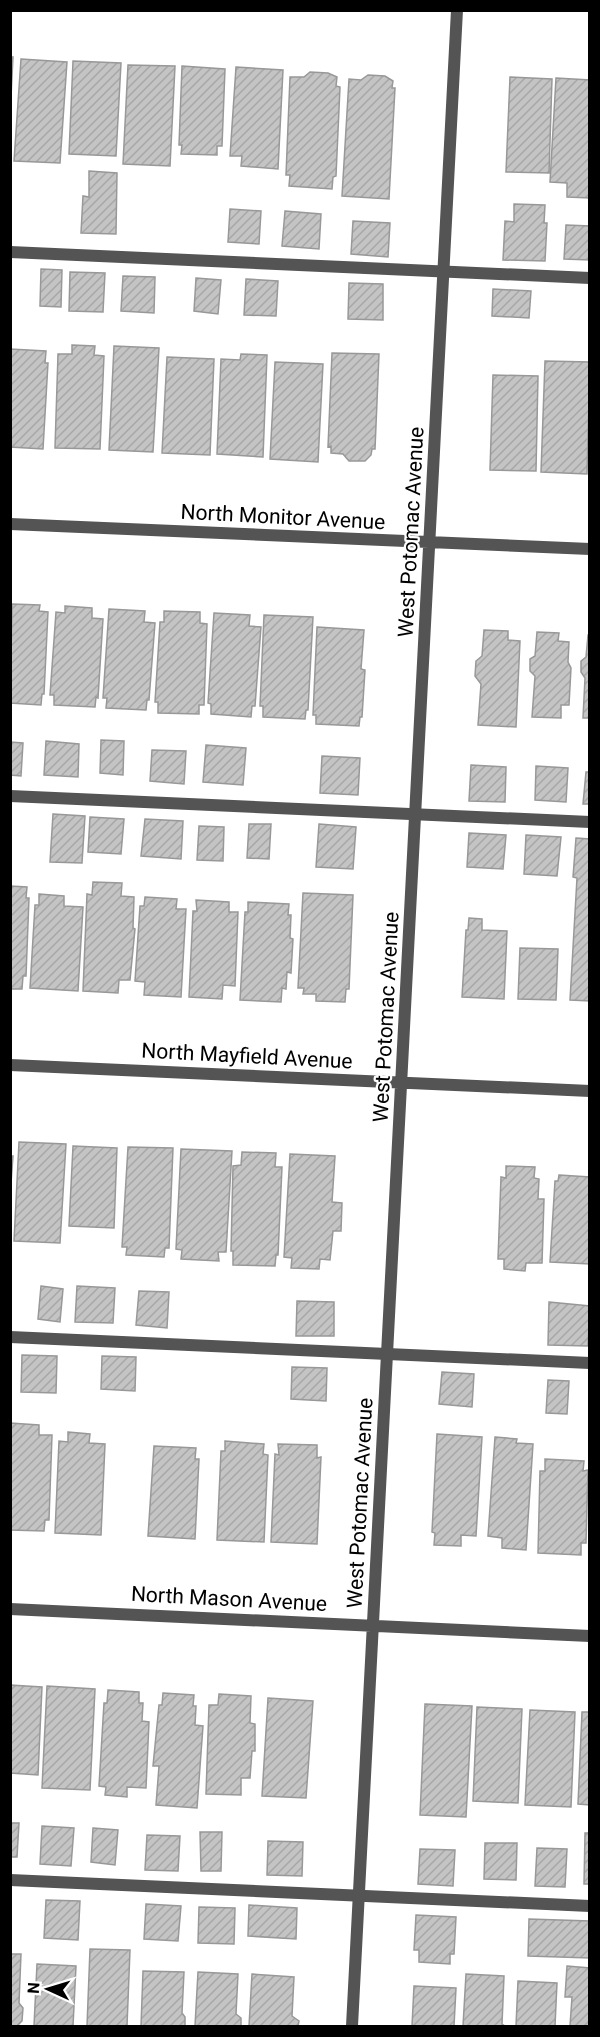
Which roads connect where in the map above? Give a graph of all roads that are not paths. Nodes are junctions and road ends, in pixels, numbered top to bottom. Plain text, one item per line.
1 (457, 10) edge
2 (10, 252) edge
3 (444, 271) junction
4 (590, 278) edge
5 (10, 524) edge
6 (429, 543) junction
7 (590, 549) edge
8 (10, 796) edge
9 (416, 814) junction
10 (590, 822) edge
11 (10, 1065) edge
12 (402, 1083) junction
13 (590, 1091) edge
14 (10, 1337) edge
15 (388, 1354) junction
16 (590, 1363) edge
17 (10, 1609) edge
18 (374, 1626) junction
19 (590, 1636) edge
20 (10, 1880) edge
21 (360, 1896) junction
22 (590, 1906) edge
23 (352, 2026) edge

1 - 3 street, West Potomac Avenue
2 - 3 street
3 - 4 street
3 - 6 street, West Potomac Avenue
5 - 6 street, North Monitor Avenue
6 - 7 street, North Monitor Avenue
6 - 9 street, West Potomac Avenue
8 - 9 street
9 - 10 street
9 - 12 street, West Potomac Avenue
11 - 12 street, North Mayfield Avenue
12 - 13 street, North Mayfield Avenue
12 - 15 street, West Potomac Avenue
14 - 15 street
15 - 16 street
15 - 18 street, West Potomac Avenue
17 - 18 street, North Mason Avenue
18 - 19 street, North Mason Avenue
18 - 21 street, West Potomac Avenue
20 - 21 street
21 - 22 street
21 - 23 street, West Potomac Avenue

